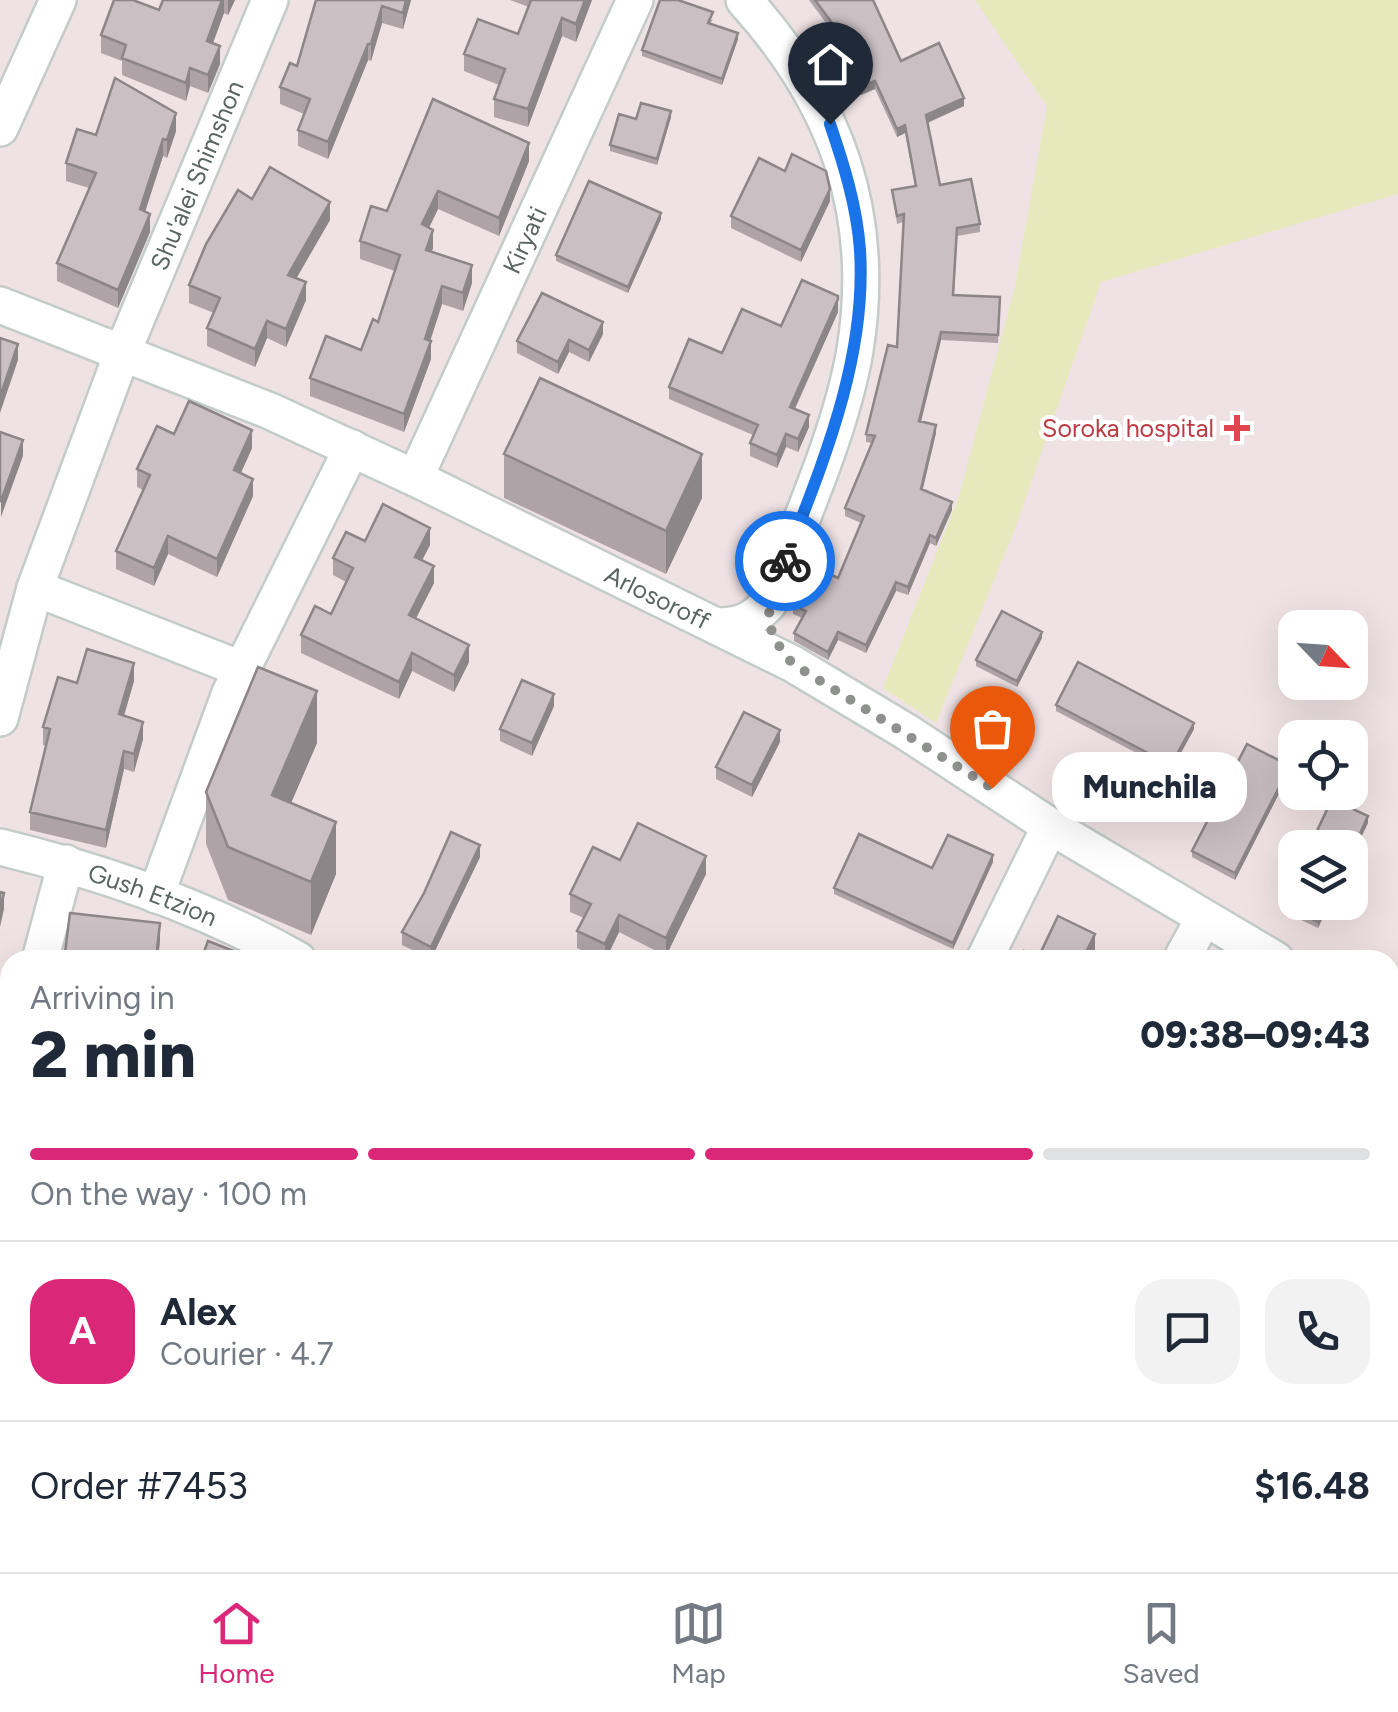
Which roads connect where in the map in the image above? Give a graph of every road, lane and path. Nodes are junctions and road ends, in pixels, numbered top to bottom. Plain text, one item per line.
1 (58, 0) edge
2 (270, 0) edge
3 (635, 0) edge
4 (744, 0) edge
5 (0, 128) edge
6 (0, 306) edge
7 (123, 351) junction
8 (352, 448) junction
9 (415, 478) junction
10 (35, 588) junction
11 (769, 603) junction
12 (716, 626) junction
13 (793, 664) junction
14 (241, 669) junction
15 (0, 718) edge
16 (1050, 826) junction
17 (0, 847) edge
18 (66, 862) junction
19 (156, 895) junction
20 (1204, 918) junction
21 (43, 950) edge
22 (280, 950) edge
23 (989, 950) edge
24 (1186, 950) edge
25 (1259, 950) edge

1 - 5 street
2 - 7 street, Shu'alei Shimshon
3 - 9 street, Kiryati
4 - 11 street
6 - 7 street, Arlosoroff
7 - 8 street, Arlosoroff
7 - 10 street, Shu'alei Shimshon
8 - 9 street, Arlosoroff
8 - 14 street
9 - 12 street, Arlosoroff
10 - 14 street
10 - 15 street, Shu'alei Shimshon
11 - 12 street
11 - 13 street
12 - 13 street, Arlosoroff
13 - 16 street, Arlosoroff
14 - 19 street
16 - 20 street, Arlosoroff
16 - 23 street
17 - 18 street, Gush Etzion
18 - 19 street, Gush Etzion
18 - 21 street
19 - 22 street, Gush Etzion
20 - 24 street
20 - 25 street, Arlosoroff

